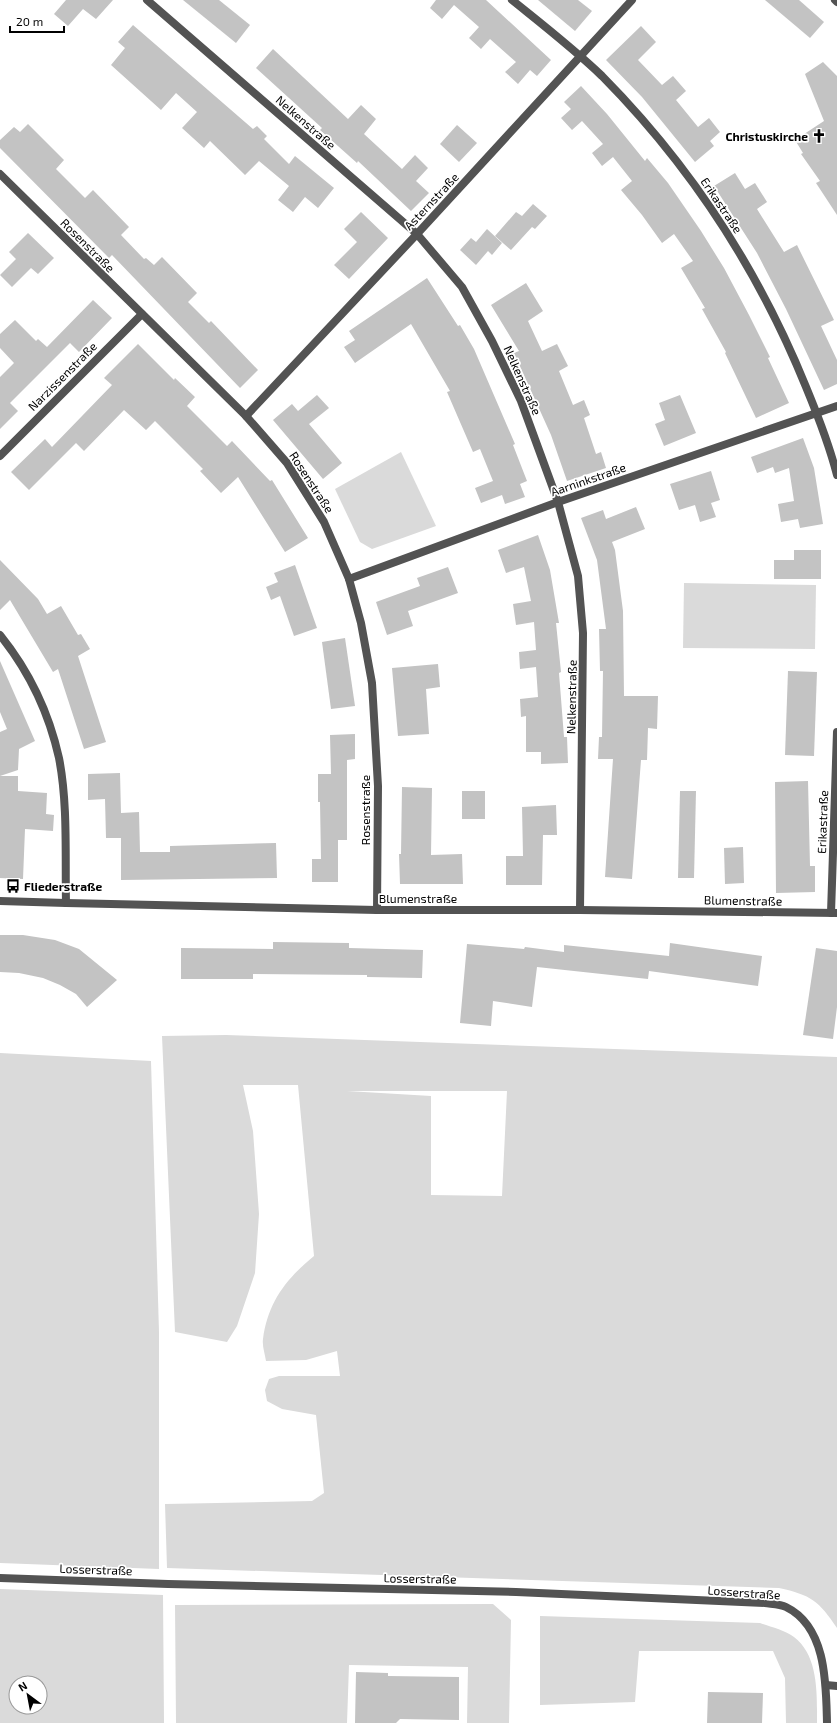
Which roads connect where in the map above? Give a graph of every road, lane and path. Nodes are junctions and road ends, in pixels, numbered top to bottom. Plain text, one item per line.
1 (147, 0) edge
2 (512, 0) edge
3 (632, 0) edge
4 (581, 57) junction
5 (0, 174) edge
6 (417, 234) junction
7 (142, 314) junction
8 (837, 406) edge
9 (817, 414) junction
10 (246, 416) junction
11 (0, 456) edge
12 (837, 475) edge
13 (558, 502) junction
14 (349, 579) junction
15 (0, 636) edge
16 (837, 732) edge
17 (0, 900) edge
18 (66, 903) junction
19 (377, 910) junction
20 (580, 910) junction
21 (834, 913) edge
22 (0, 1578) edge
23 (826, 1685) junction
24 (837, 1686) edge
25 (827, 1723) edge

1 - 6 street, Nelkenstraße
2 - 4 street, Erikastraße
3 - 4 street, Asternstraße
4 - 6 street, Asternstraße
4 - 9 street, Erikastraße
5 - 7 street, Rosenstraße
6 - 10 street, Asternstraße
6 - 13 street, Nelkenstraße
7 - 10 street, Rosenstraße
7 - 11 street, Narzissenstraße
8 - 9 street, Aarninkstraße
9 - 12 street, Erikastraße
9 - 13 street, Aarninkstraße
10 - 14 street, Rosenstraße
13 - 14 street, Aarninkstraße
13 - 20 street, Nelkenstraße
14 - 19 street, Rosenstraße
15 - 18 street
16 - 21 street, Erikastraße
17 - 18 street, Blumenstraße
18 - 19 street, Blumenstraße
19 - 20 street, Blumenstraße
20 - 21 street, Blumenstraße
22 - 23 street, Losserstraße
23 - 24 street
23 - 25 street, Losserstraße

